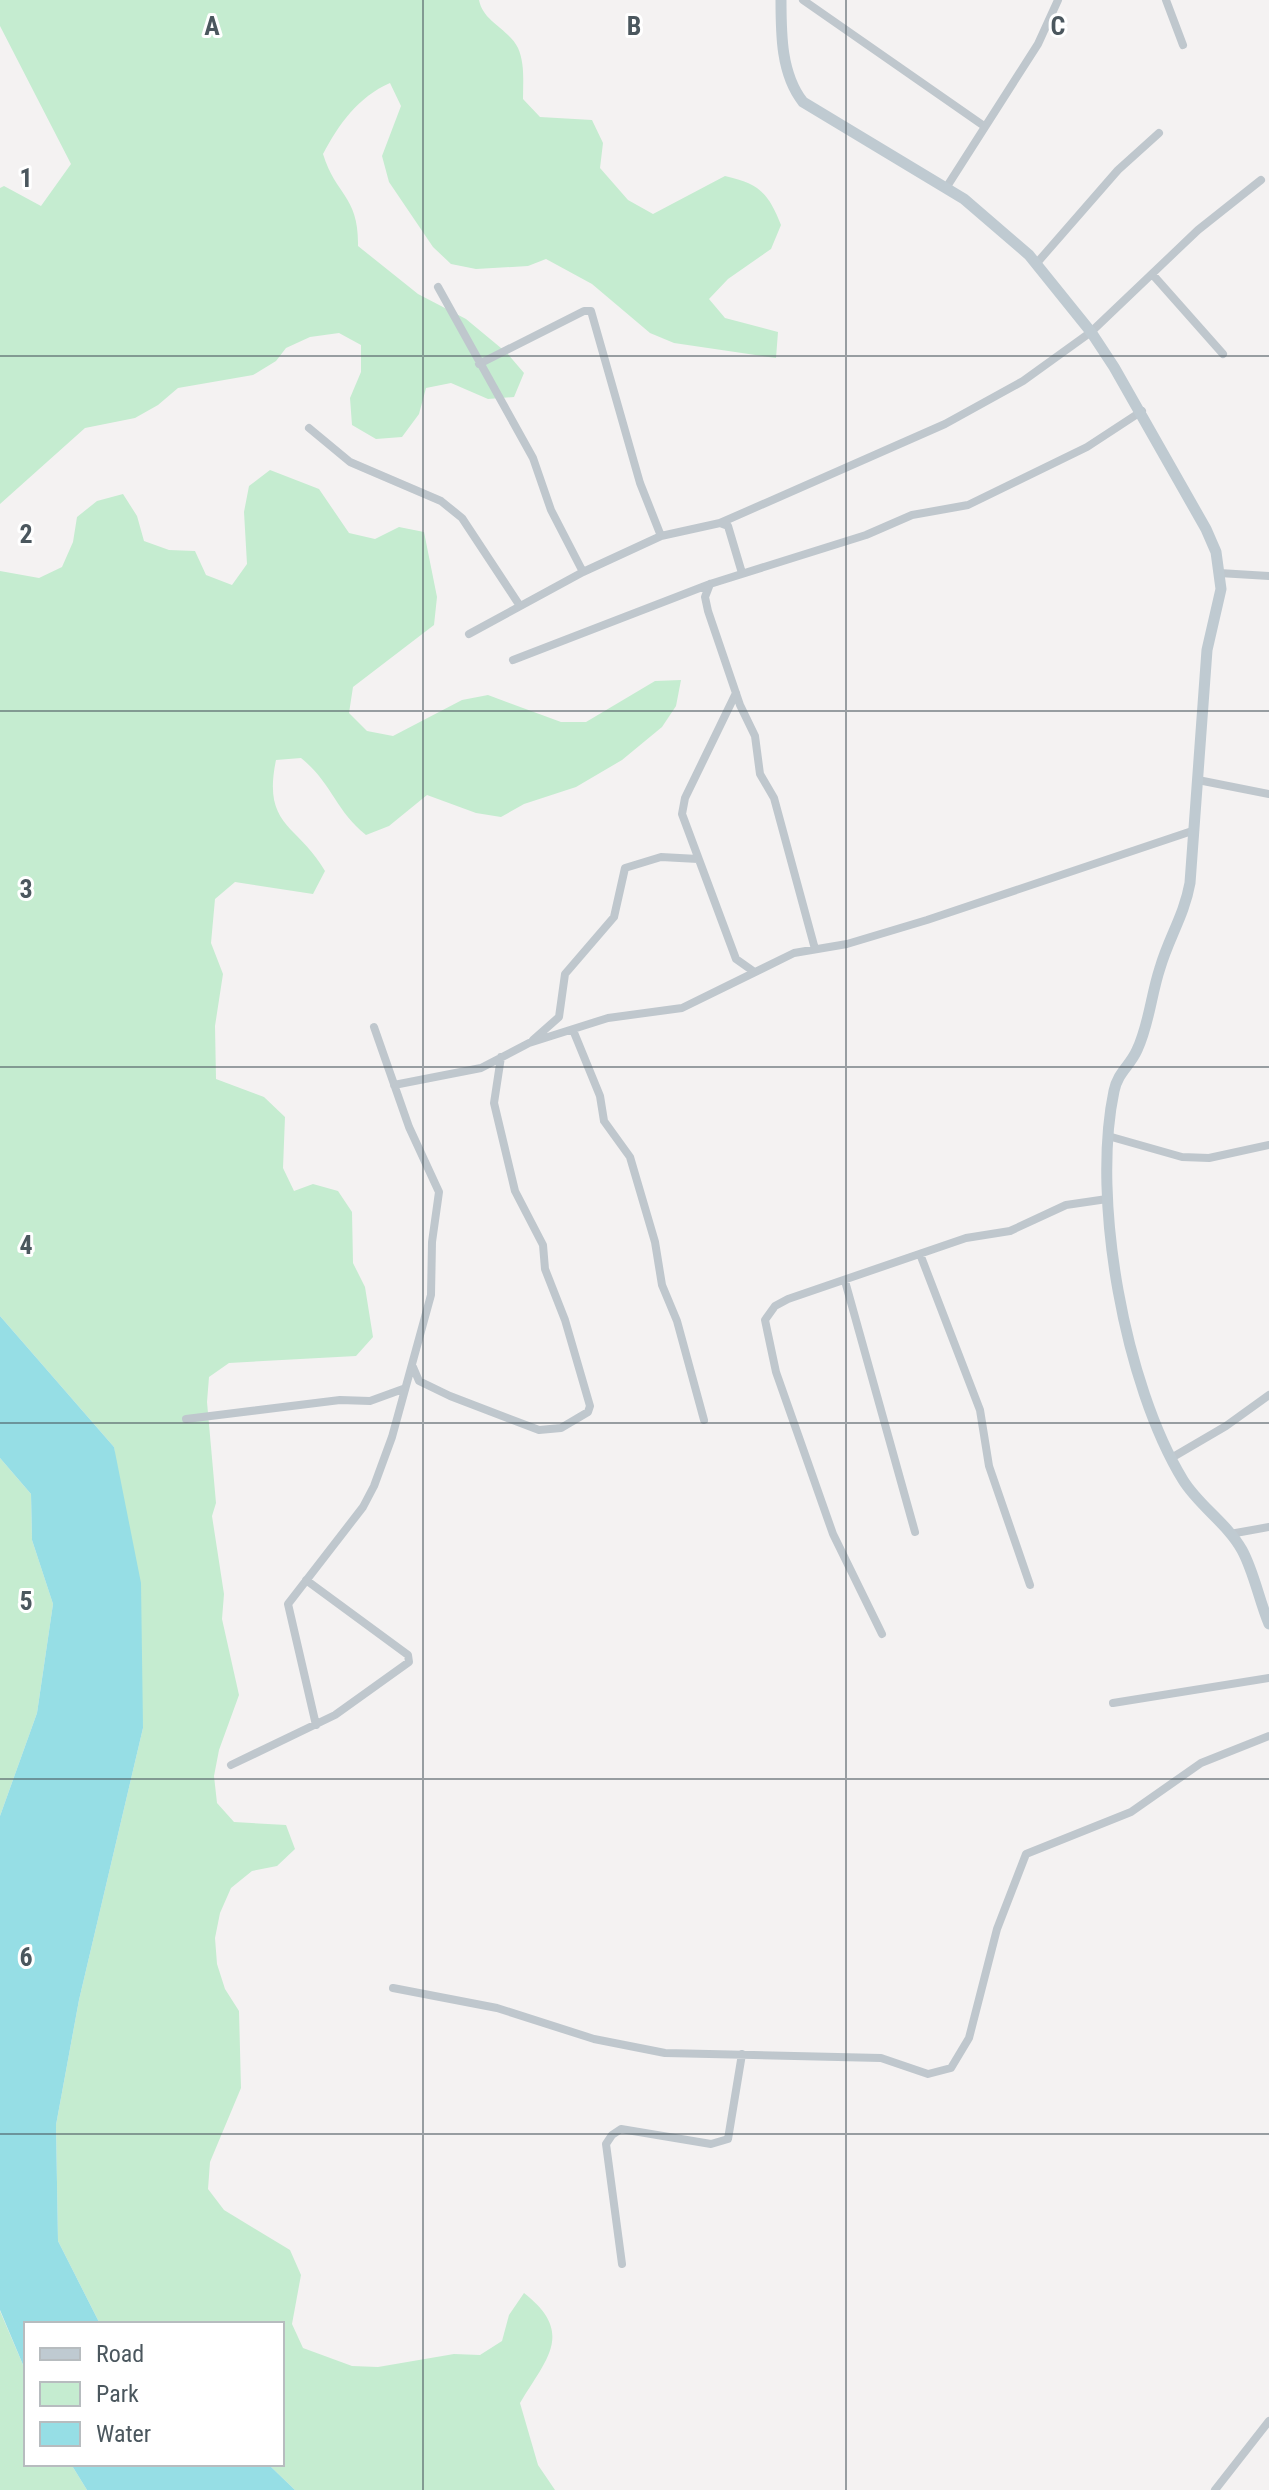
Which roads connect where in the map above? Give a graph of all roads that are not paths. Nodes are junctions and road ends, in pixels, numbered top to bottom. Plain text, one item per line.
1 (781, 0) edge
2 (803, 0) edge
3 (1058, 0) edge
4 (1166, 0) edge
5 (1183, 45) dead end
6 (984, 126) junction
7 (1159, 133) dead end
8 (1261, 180) dead end
9 (946, 188) junction
10 (1036, 264) junction
11 (1153, 275) junction
12 (438, 287) dead end
13 (1091, 332) junction
14 (1223, 354) dead end
15 (479, 364) junction
16 (1142, 411) junction
17 (309, 428) dead end
18 (720, 523) junction
19 (661, 536) junction
20 (583, 572) junction
21 (742, 573) junction
22 (1219, 573) junction
23 (1269, 576) edge
24 (710, 584) junction
25 (520, 606) junction
26 (469, 634) dead end
27 (513, 660) dead end
28 (736, 693) junction
29 (1198, 780) junction
30 (1269, 794) edge
31 (1195, 830) junction
32 (698, 859) junction
33 (815, 949) junction
34 (753, 971) junction
35 (374, 1027) dead end
36 (573, 1030) junction
37 (529, 1043) junction
38 (501, 1057) junction
39 (394, 1085) junction
40 (1108, 1136) junction
41 (1269, 1145) edge
42 (1107, 1199) junction
43 (920, 1254) junction
44 (845, 1281) junction
45 (412, 1362) junction
46 (403, 1389) junction
47 (1269, 1395) edge
48 (186, 1419) dead end
49 (704, 1420) dead end
50 (1173, 1457) junction
51 (1269, 1527) edge
52 (915, 1532) dead end
53 (1230, 1534) junction
54 (306, 1580) junction
55 (1030, 1585) dead end
56 (1269, 1624) edge
57 (882, 1634) dead end
58 (1269, 1678) edge
59 (1113, 1703) dead end
60 (316, 1725) junction
61 (1269, 1736) edge
62 (231, 1765) dead end
63 (393, 1988) dead end
64 (742, 2054) junction
65 (622, 2264) dead end
66 (1269, 2421) edge
67 (1215, 2490) edge

1 - 9 main road
2 - 6 street
3 - 6 street
4 - 5 street
6 - 9 street
7 - 10 street
8 - 11 street
9 - 10 main road
10 - 13 main road
11 - 13 street
11 - 14 street
12 - 15 street
13 - 16 main road
13 - 18 street
15 - 19 street
15 - 20 street
16 - 21 street
16 - 22 main road
17 - 25 street
18 - 19 street
18 - 21 street
19 - 20 street
20 - 25 street
21 - 24 street
22 - 23 street
22 - 29 main road
24 - 27 street
24 - 28 street
25 - 26 street
28 - 32 street
28 - 33 street
29 - 30 street
29 - 31 main road
31 - 33 street
31 - 40 main road
32 - 34 street
32 - 37 street
33 - 34 street
34 - 36 street
35 - 39 street
36 - 37 street
36 - 49 street
37 - 38 street
38 - 39 street
38 - 45 street
39 - 45 street
40 - 41 street
40 - 42 main road
42 - 43 street
42 - 50 main road
43 - 44 street
43 - 55 street
44 - 52 street
44 - 57 street
45 - 46 street
46 - 48 street
46 - 54 street
47 - 50 street
50 - 53 main road
51 - 53 street
53 - 56 main road
54 - 60 street
54 - 60 street
58 - 59 street
60 - 62 street
61 - 64 street
63 - 64 street
64 - 65 street
66 - 67 street

